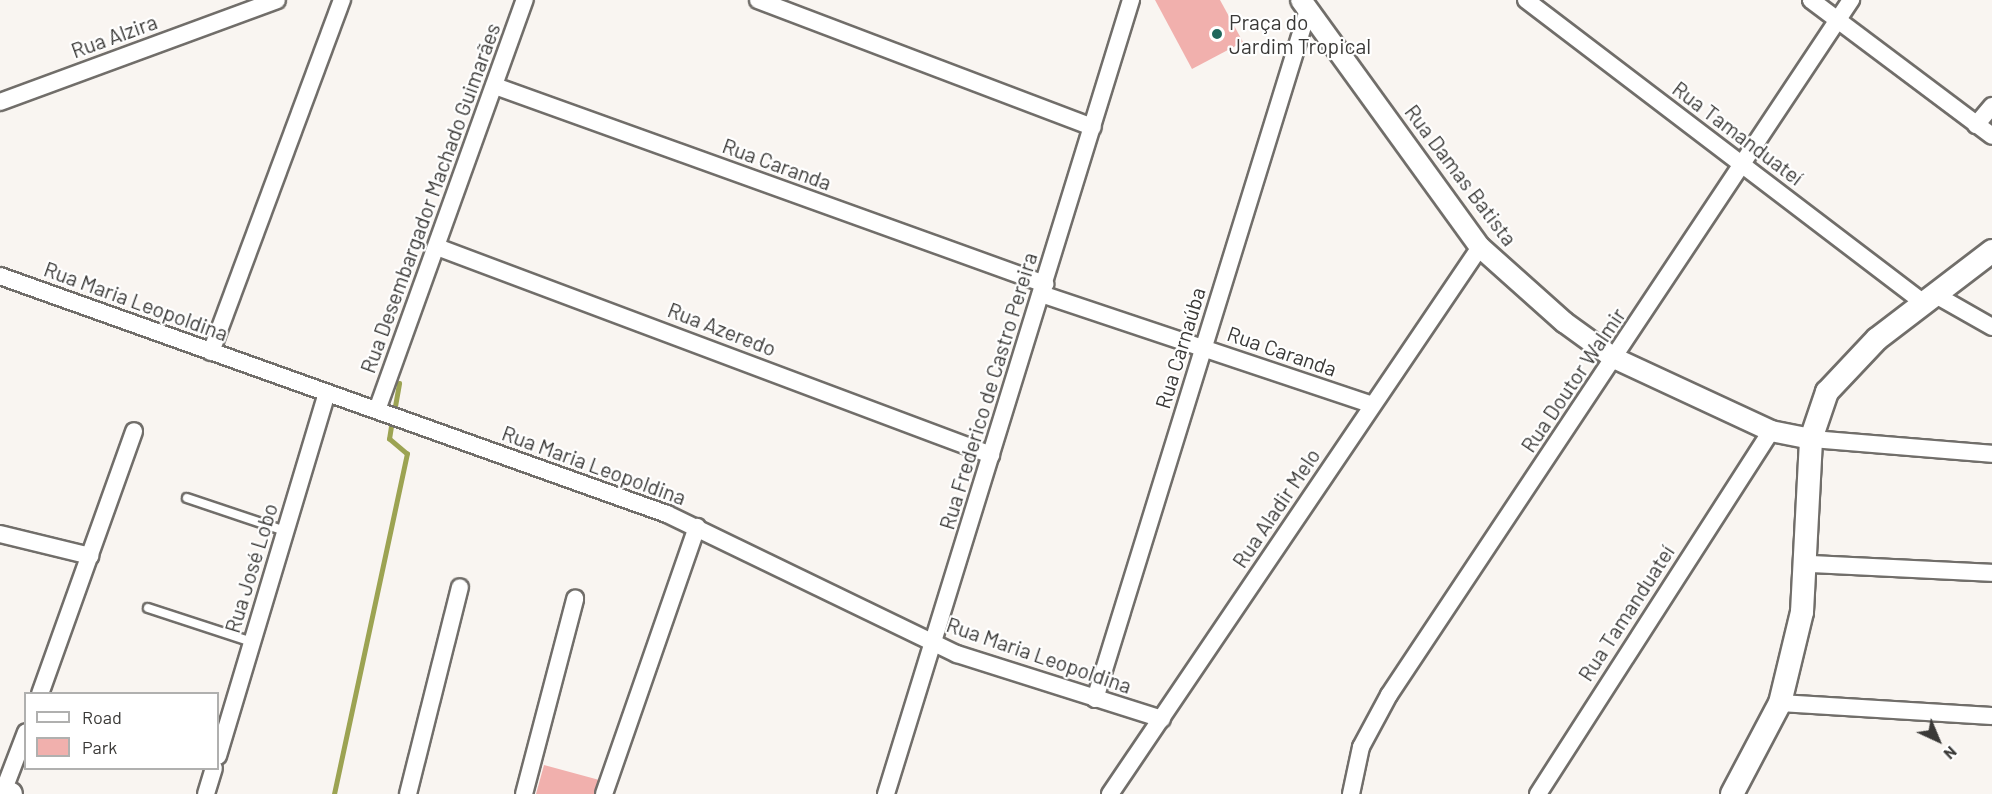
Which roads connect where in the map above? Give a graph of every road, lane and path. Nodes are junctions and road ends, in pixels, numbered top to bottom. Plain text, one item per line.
1 (278, 0) edge
2 (342, 0) edge
3 (525, 0) edge
4 (758, 0) edge
5 (1131, 0) edge
6 (1526, 0) edge
7 (1811, 0) edge
8 (1851, 0) edge
9 (1304, 5) edge
10 (1838, 20) junction
11 (495, 86) junction
12 (0, 102) edge
13 (1992, 106) edge
14 (1976, 125) junction
15 (1094, 127) junction
16 (1992, 136) edge
17 (1743, 166) junction
18 (437, 247) junction
19 (1480, 247) junction
20 (1992, 251) edge
21 (0, 276) edge
22 (1043, 289) junction
23 (1928, 298) junction
24 (1992, 327) edge
25 (1204, 348) junction
26 (211, 352) junction
27 (1614, 358) junction
28 (327, 393) junction
29 (1372, 405) junction
30 (386, 414) junction
31 (134, 431) dead end
32 (1771, 431) junction
33 (1810, 439) junction
34 (1992, 454) edge
35 (992, 455) junction
36 (187, 498) dead end
37 (697, 527) junction
38 (285, 531) junction
39 (0, 534) edge
40 (90, 556) junction
41 (1809, 564) junction
42 (1992, 573) edge
43 (460, 587) dead end
44 (575, 599) dead end
45 (148, 608) dead end
46 (252, 642) junction
47 (933, 643) junction
48 (40, 692) edge
49 (1095, 699) junction
50 (1780, 703) junction
51 (1992, 716) edge
52 (1162, 720) junction
53 (24, 738) edge
54 (219, 753) edge
55 (213, 770) edge
56 (5, 793) edge
57 (206, 794) edge
58 (408, 794) edge
59 (524, 794) edge
60 (604, 794) edge
61 (886, 794) edge
62 (1110, 794) edge
63 (1351, 794) edge
64 (1538, 794) edge
65 (1732, 794) edge

1 - 12 street, Rua Alzira
2 - 26 street
3 - 11 street, Rua Desembargador Machado Guimarães
4 - 15 street
5 - 15 street, Rua Frederico de Castro Pereira
6 - 17 street, Rua Tamanduateí
7 - 10 street
8 - 10 street, Rua Doutor Walmir
9 - 19 street, Rua Damas Batista
9 - 25 street, Rua Carnaúba
10 - 14 street
10 - 17 street, Rua Doutor Walmir
11 - 18 street, Rua Desembargador Machado Guimarães
11 - 22 street, Rua Caranda
13 - 14 street
14 - 16 street
15 - 22 street, Rua Frederico de Castro Pereira
17 - 23 street, Rua Tamanduateí
17 - 27 street, Rua Doutor Walmir
18 - 30 street, Rua Desembargador Machado Guimarães
18 - 35 street, Rua Azeredo
19 - 27 street, Rua Damas Batista
19 - 29 street, Rua Aladir Melo
20 - 23 main road
21 - 26 street, Rua Maria Leopoldina
22 - 25 street, Rua Caranda
22 - 35 street, Rua Frederico de Castro Pereira
23 - 24 street, Rua Tamanduateí
23 - 33 main road
25 - 29 street, Rua Caranda
25 - 49 street, Rua Carnaúba
26 - 28 street, Rua Maria Leopoldina
27 - 32 street, Rua Damas Batista
27 - 63 street, Rua Doutor Walmir
28 - 30 street, Rua Maria Leopoldina
28 - 38 street, Rua José Lobo
29 - 52 street, Rua Aladir Melo
30 - 37 street, Rua Maria Leopoldina
31 - 40 street
32 - 33 street
32 - 64 street, Rua Tamanduateí
33 - 34 street
33 - 41 main road
35 - 47 street, Rua Frederico de Castro Pereira
36 - 38 lane
37 - 47 street, Rua Maria Leopoldina
37 - 60 street
38 - 46 street, Rua José Lobo
39 - 40 street
40 - 48 street
41 - 42 street
41 - 50 main road
43 - 58 street
44 - 59 street
45 - 46 lane
46 - 54 street, Rua José Lobo
47 - 49 street, Rua Maria Leopoldina
47 - 61 street, Rua Frederico de Castro Pereira
49 - 52 street, Rua Maria Leopoldina
50 - 51 street
50 - 65 main road
52 - 62 street, Rua Aladir Melo
53 - 56 street
55 - 57 street

